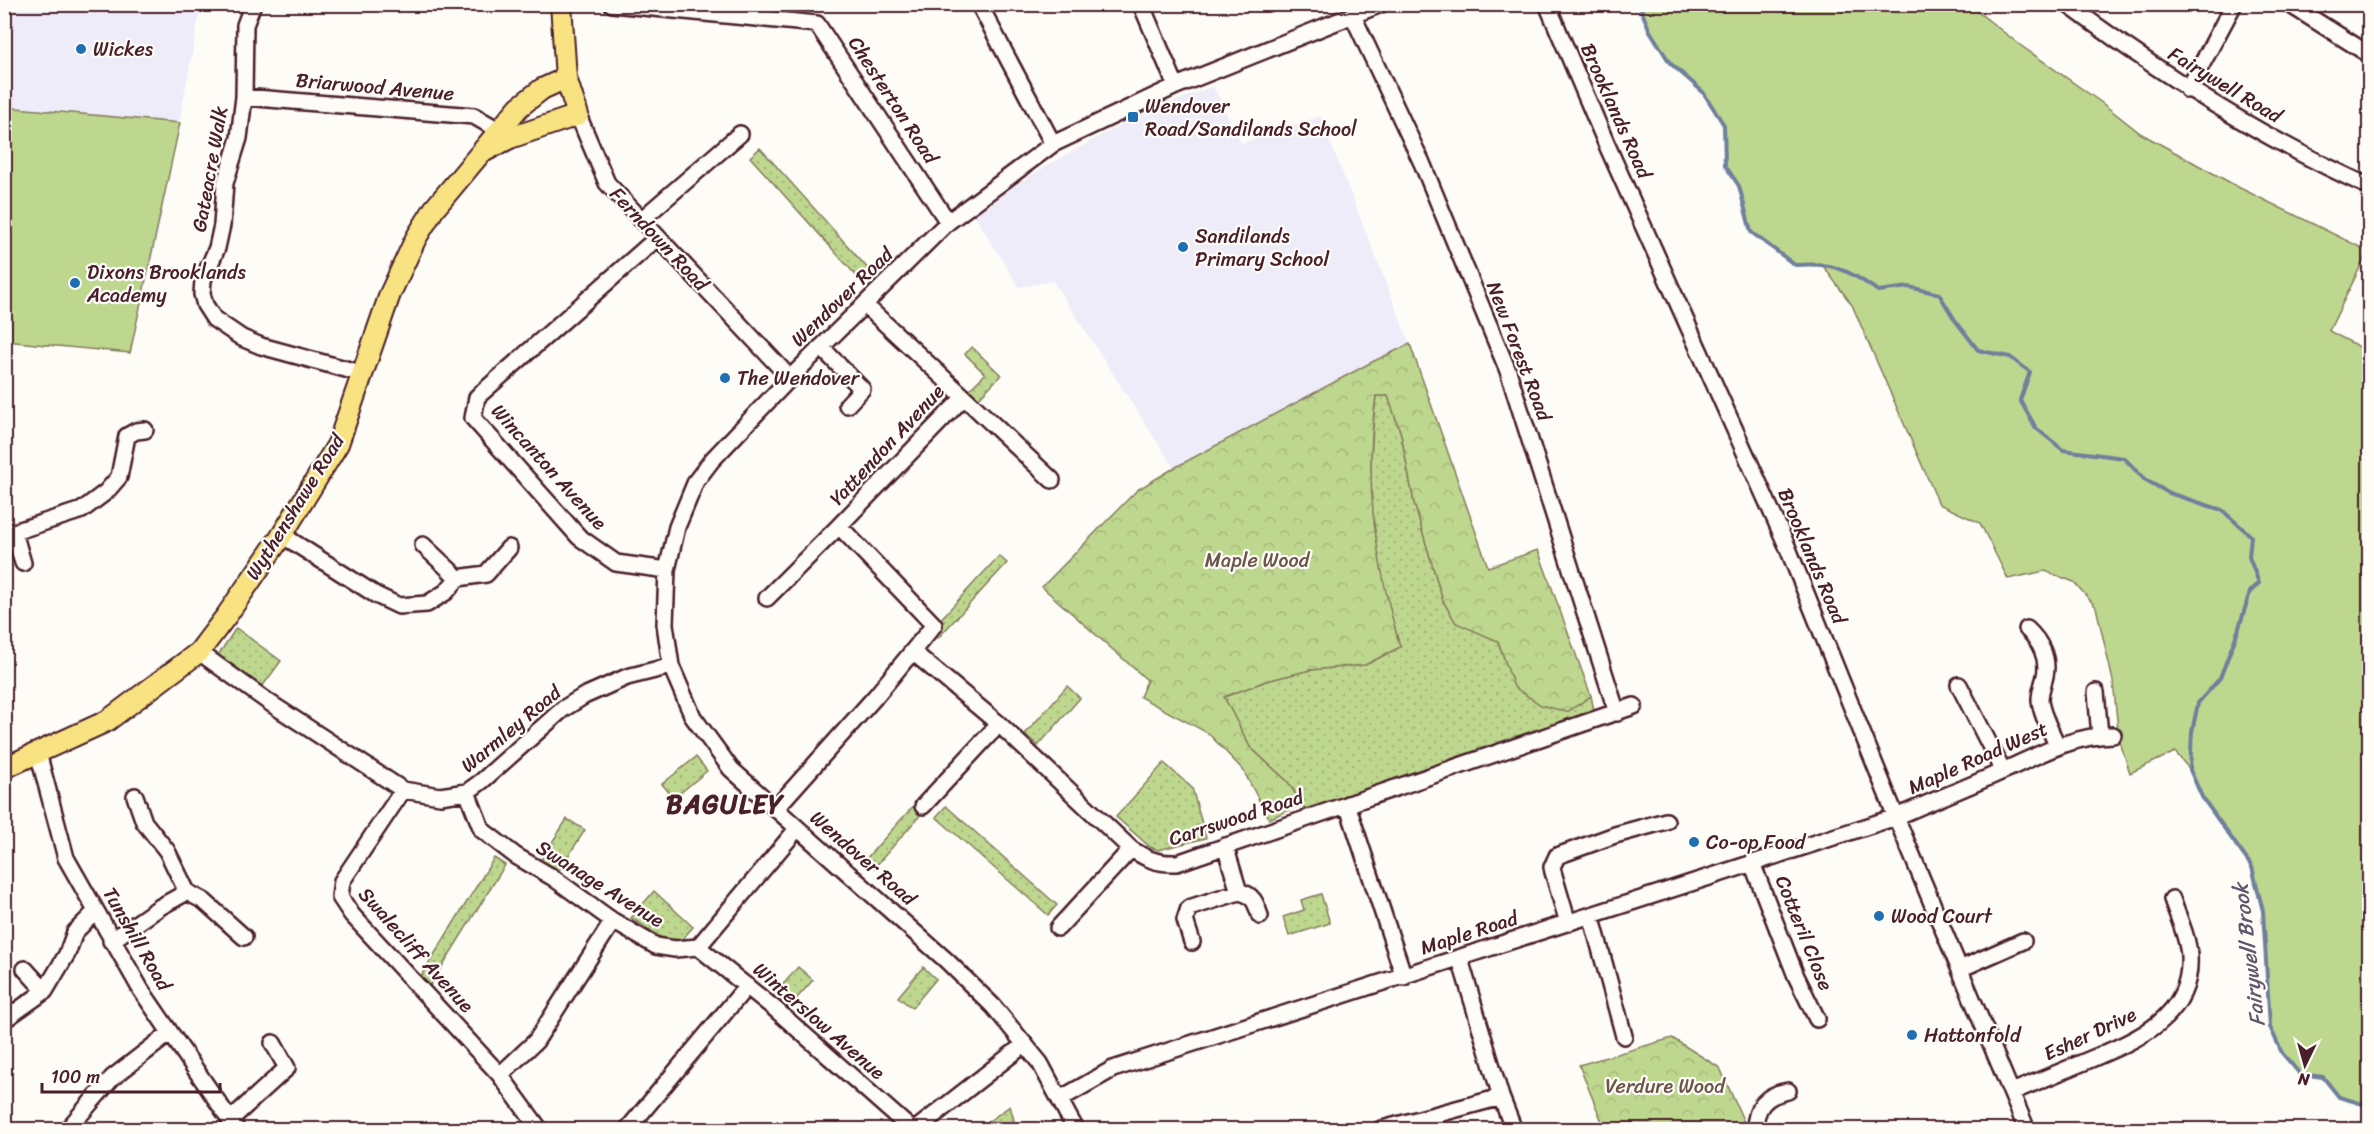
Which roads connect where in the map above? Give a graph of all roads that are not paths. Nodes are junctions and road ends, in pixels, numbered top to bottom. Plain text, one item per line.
1 (253, 4) edge
2 (561, 4) edge
3 (612, 4) edge
4 (979, 4) edge
5 (1141, 4) edge
6 (1381, 4) edge
7 (1546, 4) edge
8 (2067, 4) edge
9 (2234, 4) edge
10 (2289, 4) edge
11 (1353, 16) junction
12 (2370, 55) edge
13 (566, 78) junction
14 (1176, 86) junction
15 (2188, 90) junction
16 (244, 97) junction
17 (578, 115) junction
18 (505, 133) junction
19 (740, 134) dead end
20 (1053, 144) junction
21 (2370, 187) edge
22 (640, 220) junction
23 (948, 222) junction
24 (657, 238) junction
25 (865, 305) junction
26 (821, 347) junction
27 (364, 374) junction
28 (790, 378) junction
29 (964, 397) junction
30 (847, 405) dead end
31 (145, 430) dead end
32 (1052, 480) dead end
33 (839, 526) junction
34 (9, 532) edge
35 (282, 535) junction
36 (423, 546) dead end
37 (509, 548) dead end
38 (23, 563) dead end
39 (667, 570) junction
40 (458, 578) junction
41 (767, 598) dead end
42 (2027, 629) dead end
43 (199, 652) junction
44 (913, 652) junction
45 (671, 666) junction
46 (1959, 685) dead end
47 (2096, 692) dead end
48 (1634, 706) dead end
49 (1617, 712) junction
50 (999, 724) junction
51 (2056, 745) junction
52 (38, 753) junction
53 (4, 768) edge
54 (2004, 771) junction
55 (403, 790) junction
56 (467, 792) junction
57 (135, 796) dead end
58 (1347, 804) junction
59 (923, 806) dead end
60 (776, 808) junction
61 (1896, 817) junction
62 (1666, 821) dead end
63 (797, 829) junction
64 (1225, 846) junction
65 (1131, 849) junction
66 (1752, 862) junction
67 (187, 892) junction
68 (1239, 892) junction
69 (2172, 899) dead end
70 (96, 912) junction
71 (1591, 915) junction
72 (1260, 916) dead end
73 (613, 921) junction
74 (1568, 923) junction
75 (1058, 928) dead end
76 (244, 937) dead end
77 (111, 941) junction
78 (2023, 941) dead end
79 (1192, 942) dead end
80 (698, 947) junction
81 (1460, 959) junction
82 (25, 969) dead end
83 (1960, 969) junction
84 (1404, 976) junction
85 (747, 986) junction
86 (45, 991) junction
87 (1817, 1019) dead end
88 (4, 1020) edge
89 (170, 1033) junction
90 (1624, 1036) dead end
91 (273, 1043) dead end
92 (1025, 1044) junction
93 (500, 1075) junction
94 (1788, 1091) dead end
95 (2012, 1092) junction
96 (1501, 1097) junction
97 (1060, 1099) junction
98 (233, 1125) edge
99 (632, 1128) edge
100 (67, 1130) edge
101 (540, 1130) edge
102 (914, 1130) edge
103 (1076, 1130) edge
104 (1379, 1130) edge
105 (1514, 1130) edge
106 (1755, 1130) edge
107 (2027, 1130) edge

1 - 16 street, Gateacre Walk
2 - 13 main road, Ferndown Road
3 - 23 street, Chesterton Road
4 - 20 street
5 - 14 street
6 - 11 street, Wendover Road
7 - 61 street, Brooklands Road
8 - 15 street, Fairywell Road
9 - 15 street
10 - 12 street
11 - 14 street, Wendover Road
11 - 49 street, New Forest Road
13 - 17 main road, Ferndown Road
13 - 18 main road, Wythenshawe Road
14 - 20 street, Wendover Road
15 - 21 street, Fairywell Road
16 - 18 street, Briarwood Avenue
16 - 27 street, Gateacre Walk
17 - 18 main road
17 - 22 street, Ferndown Road
18 - 27 main road, Wythenshawe Road
19 - 22 street
20 - 23 street, Wendover Road
22 - 24 street, Ferndown Road
23 - 25 street, Wendover Road
24 - 28 street, Ferndown Road
24 - 39 street, Wincanton Avenue
25 - 26 street, Wendover Road
25 - 29 street, Yattendon Avenue
26 - 28 street, Wendover Road
26 - 30 street
27 - 35 main road, Wythenshawe Road
28 - 39 street, Wendover Road
29 - 32 street
29 - 33 street, Yattendon Avenue
31 - 34 street
33 - 41 street
33 - 44 street, Yattendon Avenue
34 - 38 street
35 - 40 street
35 - 43 main road, Wythenshawe Road
36 - 40 street
37 - 40 street
39 - 45 street, Wendover Road
42 - 51 street
43 - 52 main road, Wythenshawe Road
43 - 55 street, Warmley Road
44 - 50 street, Carrswood Road
44 - 60 street, Yattendon Avenue
45 - 56 street, Warmley Road
45 - 60 street, Wendover Road
46 - 54 street
47 - 51 street, Maple Road West
48 - 49 street, Carrswood Road
49 - 58 street, Carrswood Road
50 - 59 street
50 - 65 street, Carrswood Road
51 - 54 street, Maple Road West
52 - 53 main road, Wythenshawe Road
52 - 70 street, Tunshill Road
54 - 61 street, Maple Road West
55 - 56 street, Warmley Road
55 - 93 street, Swalecliff Avenue
56 - 73 street, Swanage Avenue
57 - 67 street
58 - 64 street, Carrswood Road
58 - 84 street
60 - 63 street, Wendover Road
61 - 66 street, Maple Road
61 - 83 street, Brooklands Road
62 - 74 street
63 - 80 street
63 - 92 street, Wendover Road
64 - 65 street, Carrswood Road
64 - 68 street
65 - 75 street
66 - 71 street, Maple Road
66 - 87 street, Cotteril Close
67 - 76 street
67 - 77 street
68 - 72 street
68 - 79 street
69 - 95 street, Esher Drive
70 - 77 street, Tunshill Road
70 - 86 street
71 - 74 street, Maple Road
71 - 90 street
73 - 80 street, Swanage Avenue
73 - 93 street
74 - 81 street, Maple Road
77 - 89 street, Tunshill Road
78 - 83 street
80 - 85 street, Winterslow Avenue
81 - 84 street, Maple Road
81 - 96 street
82 - 86 street
83 - 95 street, Brooklands Road
84 - 97 street, Maple Road
85 - 99 street
85 - 102 street, Winterslow Avenue
86 - 88 street
89 - 98 street, Tunshill Road
89 - 100 street
91 - 98 street
92 - 97 street, Wendover Road
92 - 102 street, Winterslow Avenue
93 - 101 street, Swalecliff Avenue
94 - 106 street
95 - 107 street, Brooklands Road
96 - 104 street
96 - 105 street
97 - 103 street, Wendover Road

